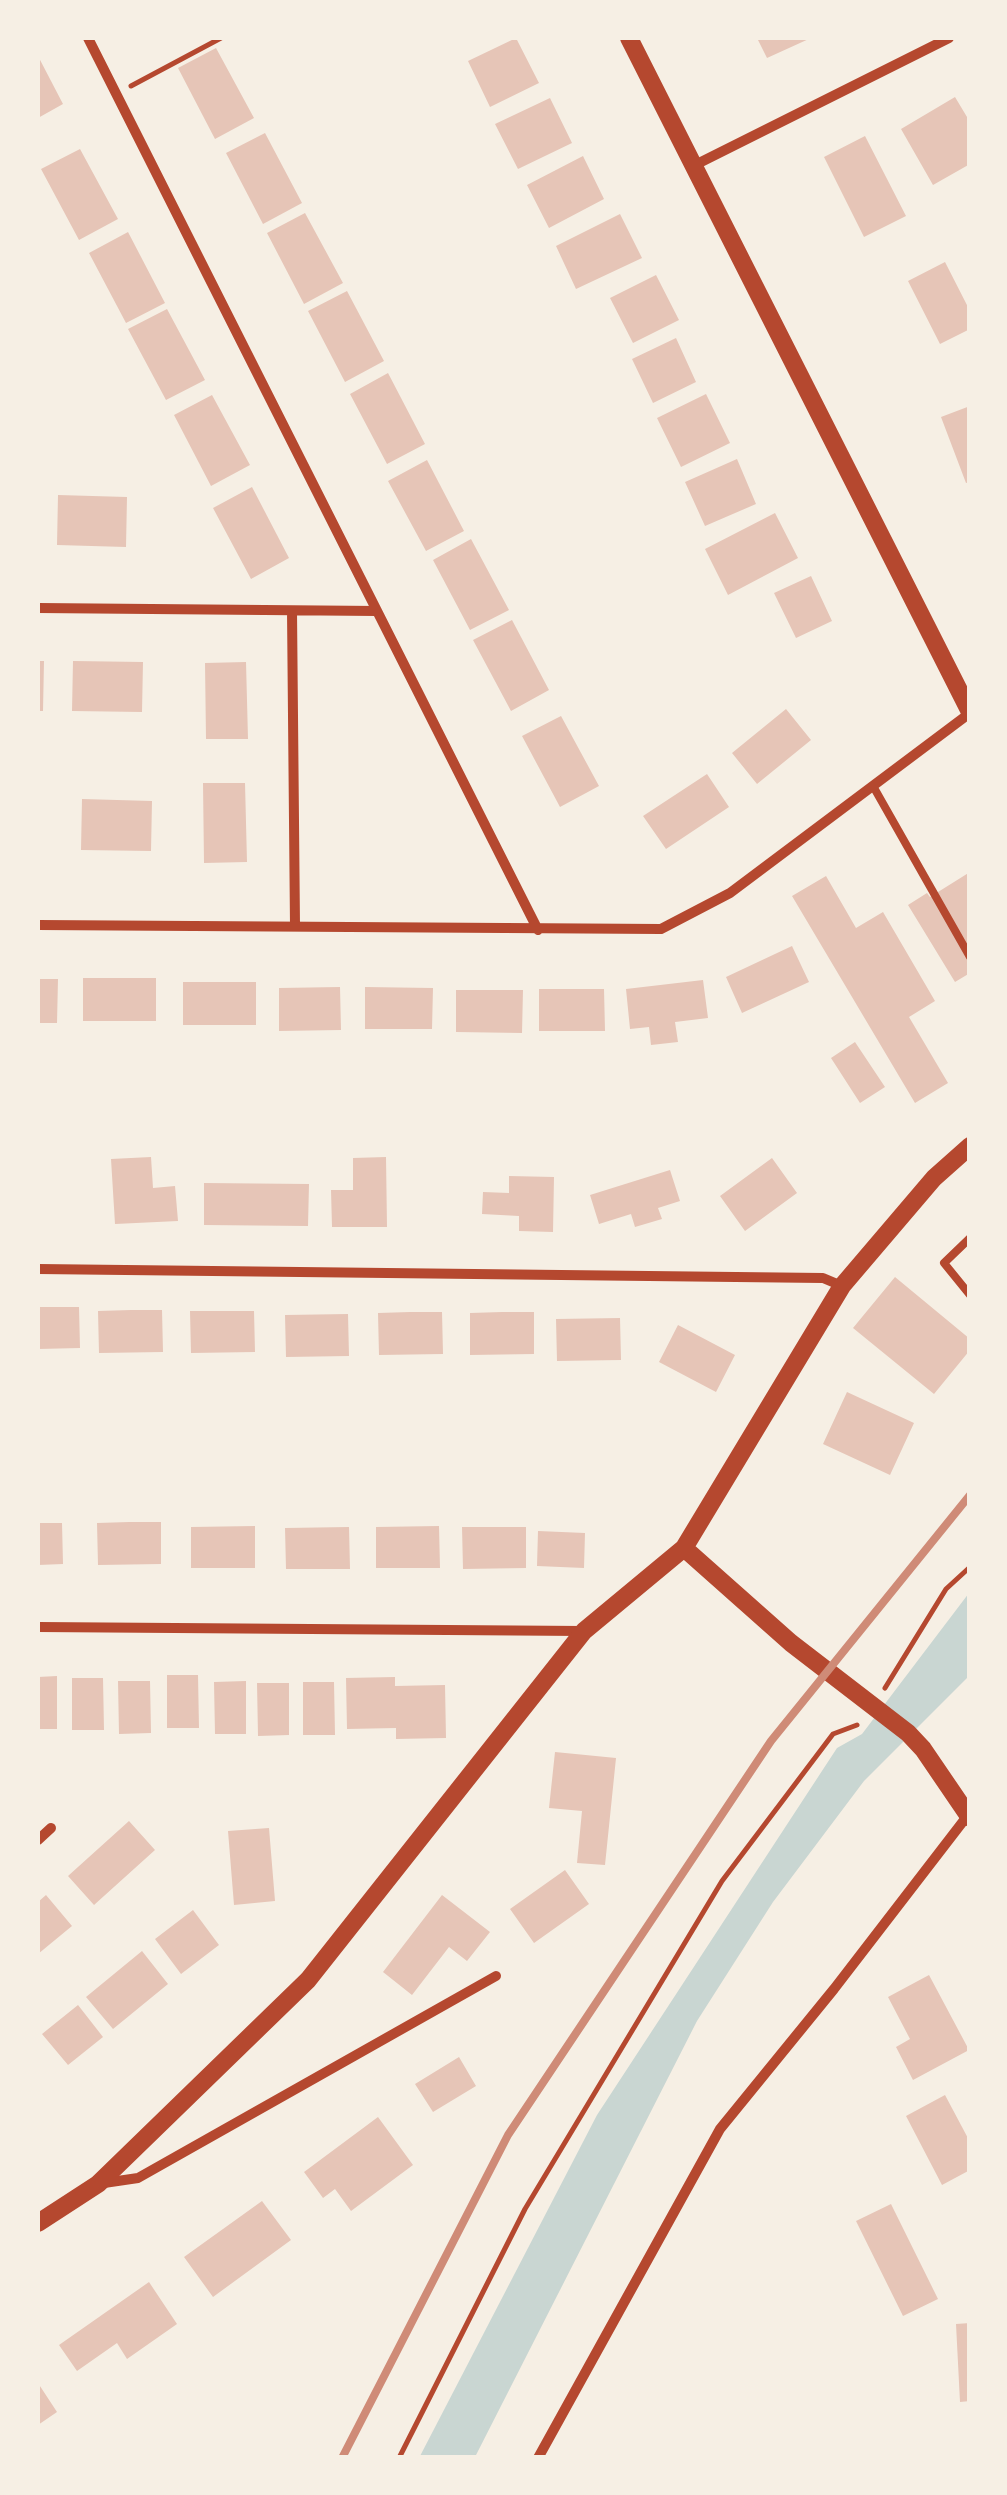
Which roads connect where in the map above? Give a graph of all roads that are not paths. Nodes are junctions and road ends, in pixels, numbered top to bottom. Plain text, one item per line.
1 (88, 38) edge
2 (629, 38) edge
3 (948, 38) edge
4 (694, 166) junction
5 (38, 608) edge
6 (292, 611) junction
7 (377, 611) junction
8 (970, 712) edge
9 (873, 786) junction
10 (38, 926) edge
11 (295, 926) junction
12 (538, 930) junction
13 (970, 957) edge
14 (970, 1146) edge
15 (970, 1238) edge
16 (38, 1269) edge
17 (842, 1286) junction
18 (970, 1295) edge
19 (684, 1548) junction
20 (38, 1628) edge
21 (584, 1632) junction
22 (969, 1817) edge
23 (51, 1828) dead end
24 (38, 1840) edge
25 (496, 1976) dead end
26 (98, 2184) junction
27 (38, 2222) edge
28 (538, 2458) edge

1 - 7 street
2 - 4 street
3 - 4 street
4 - 8 street
5 - 6 street
6 - 7 street
6 - 11 street
7 - 12 street
8 - 9 street
9 - 12 street
9 - 13 lane
10 - 11 street
11 - 12 street
14 - 17 street
15 - 18 lane
16 - 17 street
17 - 19 street
19 - 21 street
19 - 22 street
20 - 21 street
21 - 26 street
22 - 28 street
23 - 24 street
25 - 26 street
26 - 27 street

